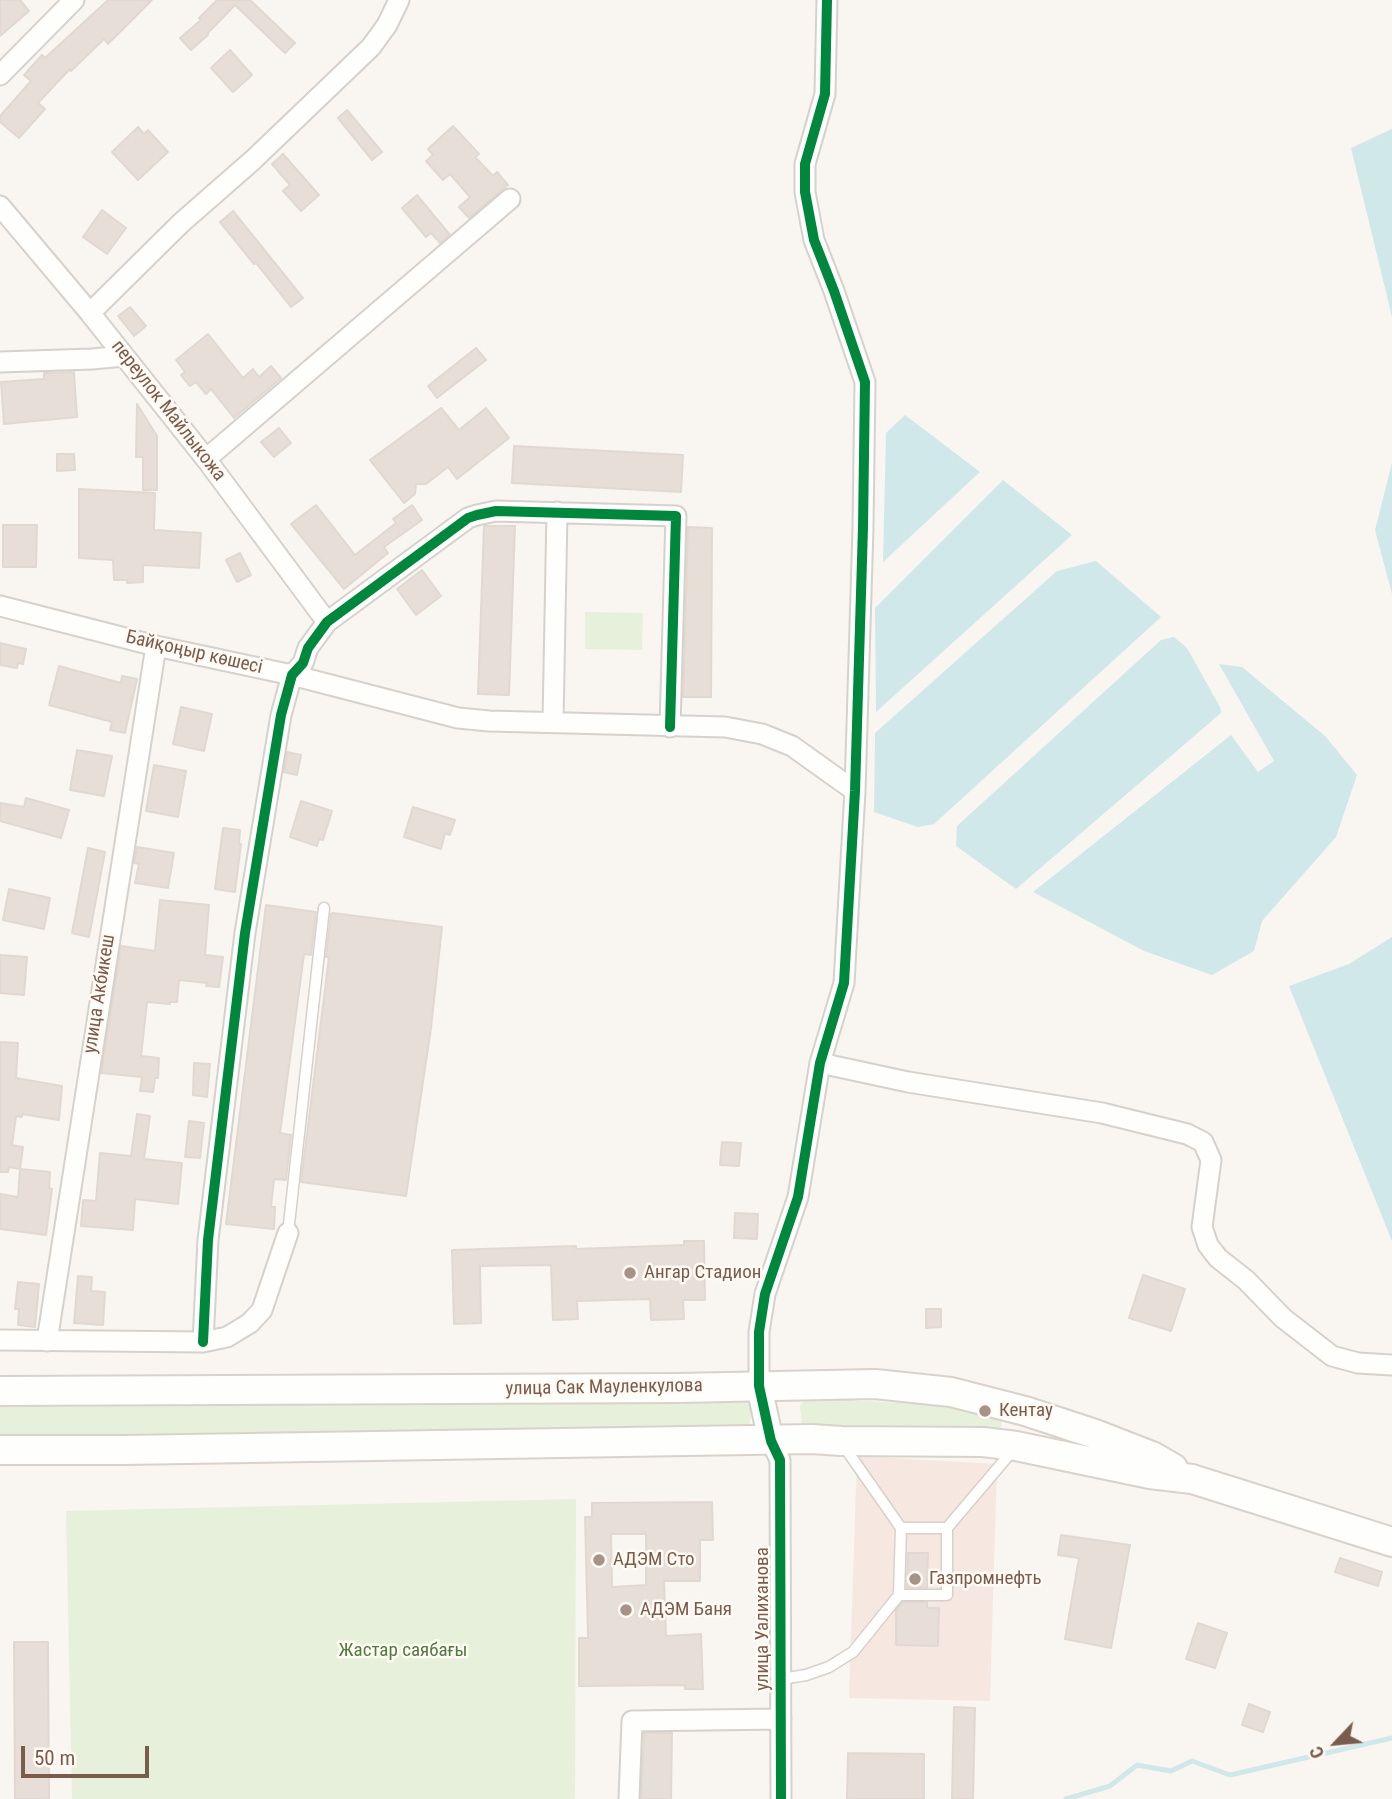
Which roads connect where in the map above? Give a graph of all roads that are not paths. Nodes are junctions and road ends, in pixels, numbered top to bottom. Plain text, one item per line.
1 (74, 0) edge
2 (398, 0) edge
3 (827, 0) edge
4 (0, 75) edge
5 (510, 199) dead end
6 (0, 206) edge
7 (90, 313) junction
8 (124, 356) junction
9 (0, 362) edge
10 (206, 459) junction
11 (557, 512) junction
12 (0, 606) edge
13 (327, 622) junction
14 (156, 646) junction
15 (292, 675) junction
16 (553, 722) junction
17 (670, 727) junction
18 (855, 791) junction
19 (324, 908) dead end
20 (820, 1063) junction
21 (288, 1233) joint
22 (0, 1340) edge
23 (47, 1341) junction
24 (203, 1342) junction
25 (1392, 1365) edge
26 (759, 1386) junction
27 (0, 1391) edge
28 (771, 1441) junction
29 (841, 1441) junction
30 (1016, 1446) junction
31 (0, 1450) edge
32 (1192, 1479) junction
33 (901, 1528) junction
34 (947, 1528) junction
35 (1392, 1542) edge
36 (900, 1595) junction
37 (781, 1679) junction
38 (781, 1719) junction
39 (629, 1799) edge
40 (781, 1799) edge

1 - 4 street
2 - 7 street
3 - 18 street
5 - 10 street
6 - 7 street, переулок Майлыкожа
7 - 8 street, переулок Майлыкожа
8 - 9 street
8 - 10 street, переулок Майлыкожа
10 - 13 street, переулок Майлыкожа
11 - 13 street
11 - 16 street
11 - 17 street
12 - 14 street, Байқоңыр көшесі
13 - 15 street
14 - 15 street, Байқоңыр көшесі
14 - 23 street, улица Акбикеш
15 - 16 street, Байқоңыр көшесі
15 - 24 street
16 - 17 street, Байқоңыр көшесі
17 - 18 street, Байқоңыр көшесі
18 - 20 street
19 - 21 lane
20 - 25 street
20 - 26 street
21 - 24 street
22 - 23 street
23 - 24 street
26 - 27 main road, улица Сак Мауленкулова
26 - 28 street
26 - 32 main road, улица Сак Мауленкулова
28 - 29 main road, улица Сак Мауленкулова
28 - 31 main road, улица Сак Мауленкулова
28 - 37 street, улица Уалиханова
29 - 30 main road, улица Сак Мауленкулова
29 - 33 lane
30 - 32 main road, улица Сак Мауленкулова
30 - 34 lane
32 - 35 main road, улица Сак Мауленкулова
33 - 34 lane
33 - 36 lane
34 - 36 lane
36 - 37 lane
37 - 38 street, улица Уалиханова
38 - 39 street
38 - 40 street, улица Уалиханова

